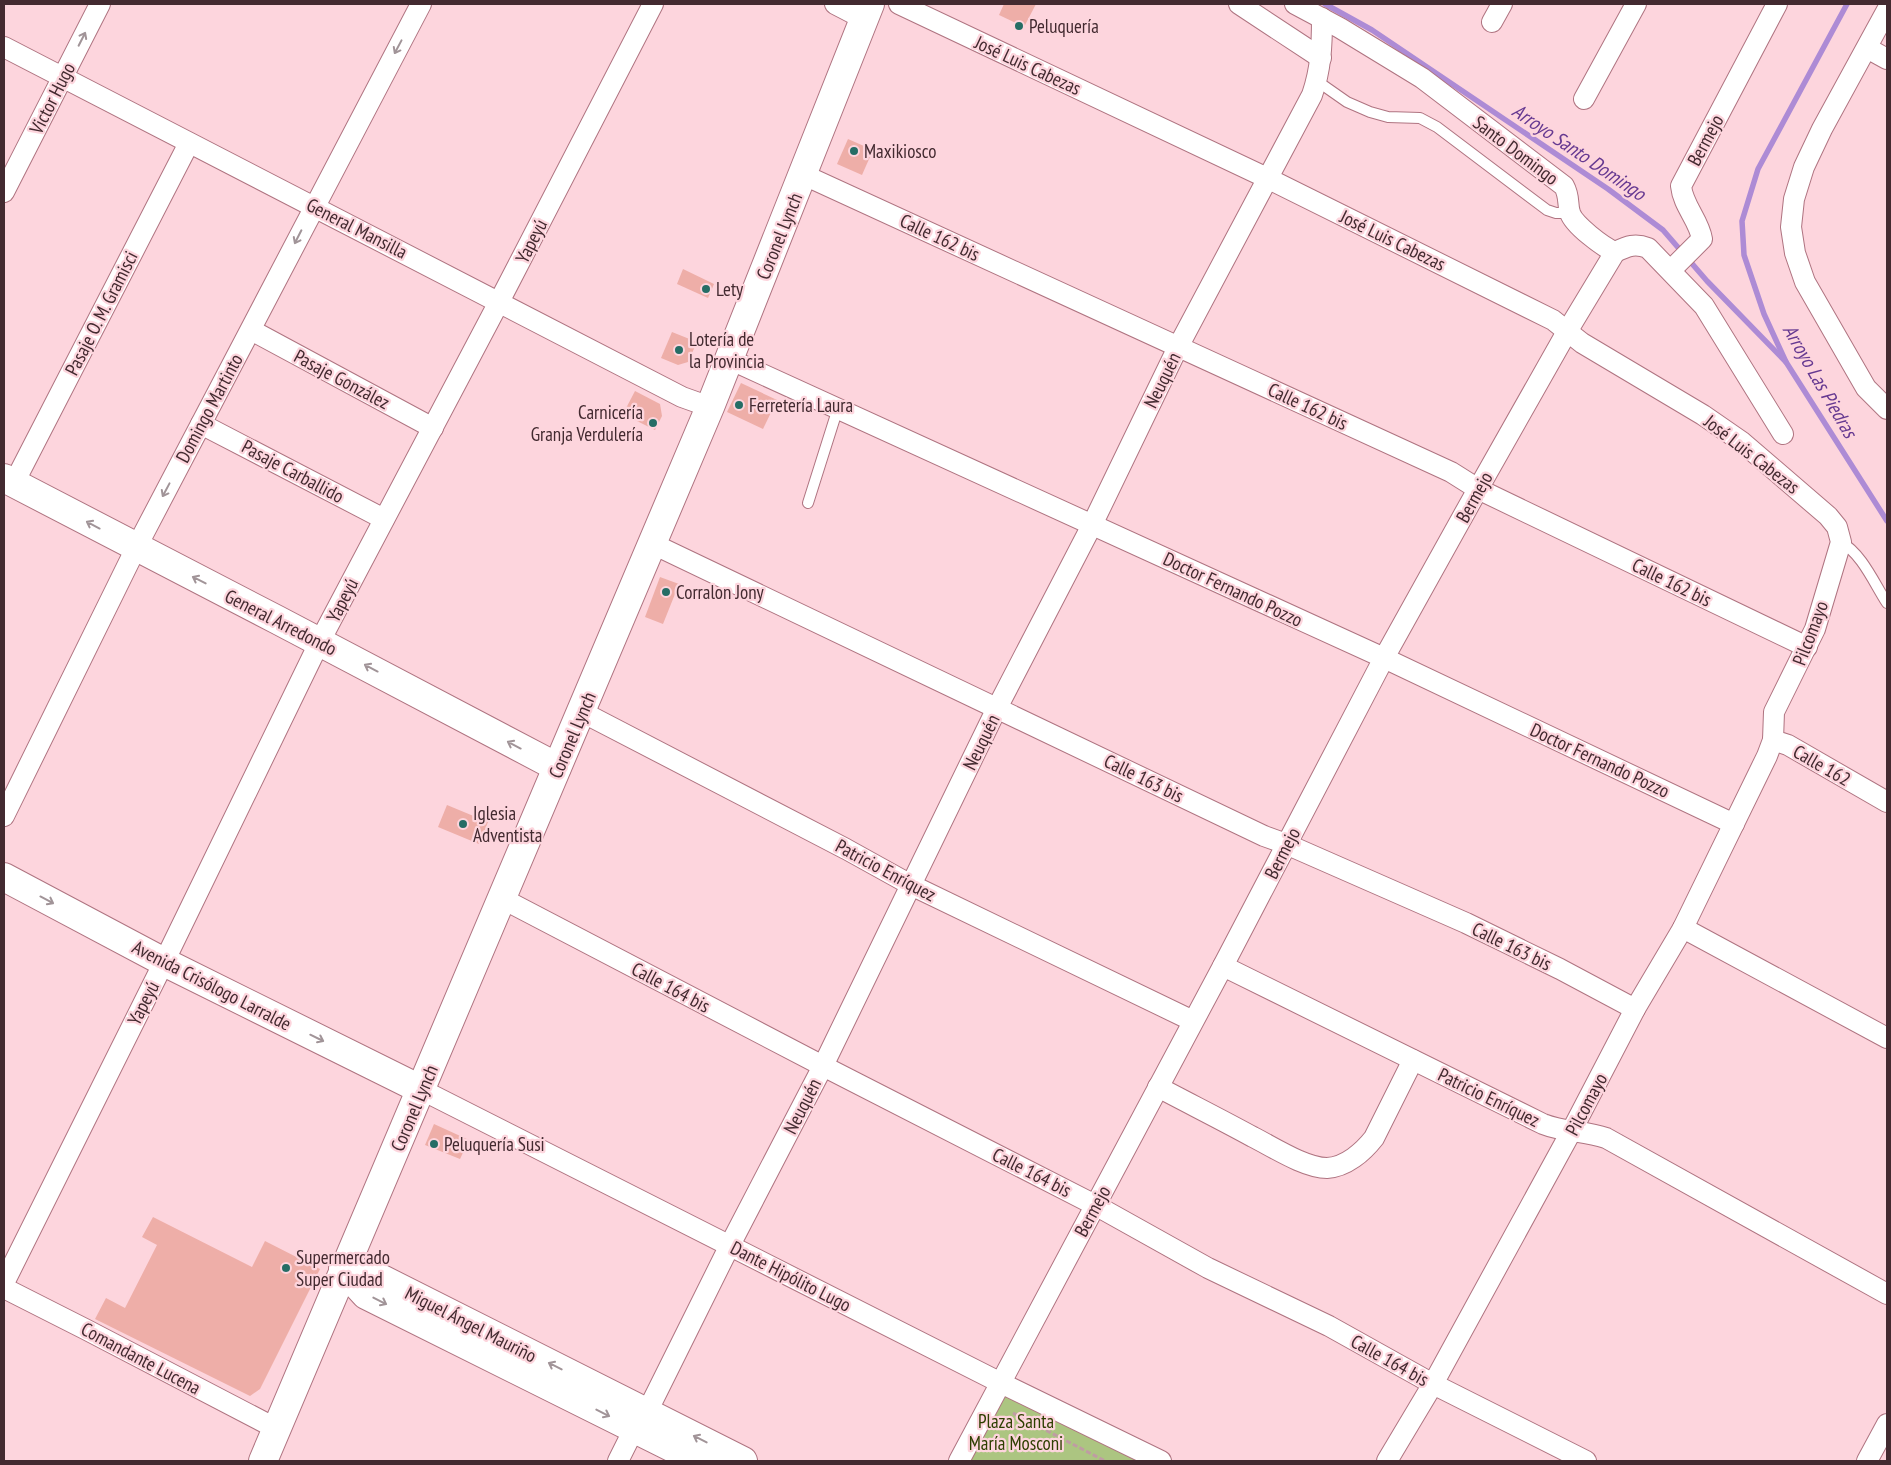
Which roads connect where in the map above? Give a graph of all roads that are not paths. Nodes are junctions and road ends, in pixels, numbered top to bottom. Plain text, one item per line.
1 (100, 4) edge
2 (421, 4) edge
3 (653, 4) edge
4 (835, 4) edge
5 (899, 4) edge
6 (1239, 4) edge
7 (1295, 4) edge
8 (1502, 4) edge
9 (1636, 4) edge
10 (1777, 4) edge
11 (1887, 10) edge
12 (867, 11) edge
13 (1322, 18) junction
14 (1492, 22) dead end
15 (4, 47) edge
16 (1866, 48) junction
17 (1321, 58) junction
18 (1887, 59) edge
19 (62, 76) junction
20 (1317, 81) junction
21 (1584, 99) dead end
22 (189, 143) junction
23 (804, 175) junction
24 (1267, 178) junction
25 (4, 192) edge
26 (314, 206) junction
27 (1570, 213) junction
28 (1615, 252) junction
29 (1674, 268) junction
30 (499, 302) junction
31 (251, 330) junction
32 (1568, 330) junction
33 (1178, 347) junction
34 (729, 359) junction
35 (710, 407) junction
36 (838, 408) junction
37 (1887, 409) edge
38 (201, 424) junction
39 (433, 428) junction
40 (1783, 434) dead end
41 (9, 481) edge
42 (1478, 489) junction
43 (808, 503) dead end
44 (384, 519) junction
45 (1092, 525) junction
46 (1841, 542) junction
47 (653, 544) junction
48 (136, 548) junction
49 (1887, 603) edge
50 (320, 641) junction
51 (1807, 647) junction
52 (1384, 658) junction
53 (997, 708) junction
54 (582, 712) junction
55 (1773, 730) junction
56 (557, 768) junction
57 (1887, 802) edge
58 (4, 816) edge
59 (1734, 824) junction
60 (1286, 844) junction
61 (4, 877) edge
62 (911, 885) junction
63 (503, 899) junction
64 (1683, 928) junction
65 (164, 962) junction
66 (1223, 966) junction
67 (1636, 1009) junction
68 (1194, 1021) junction
69 (1887, 1038) edge
70 (1413, 1060) junction
71 (823, 1066) junction
72 (1158, 1087) junction
73 (422, 1090) junction
74 (1572, 1130) junction
75 (1095, 1205) junction
76 (730, 1245) junction
77 (344, 1270) junction
78 (4, 1283) edge
79 (4, 1288) edge
80 (1887, 1294) edge
81 (1001, 1383) junction
82 (1433, 1384) junction
83 (640, 1420) junction
84 (1887, 1424) edge
85 (276, 1429) junction
86 (263, 1461) edge
87 (618, 1461) edge
88 (699, 1461) edge
89 (743, 1461) edge
90 (960, 1461) edge
91 (1161, 1461) edge
92 (1387, 1461) edge
93 (1586, 1461) edge
94 (1866, 1461) edge

19 -> 1 street, Victor Hugo
2 -> 26 street, Domingo Martinto
3 - 30 street, Yapeyú
4 - 12 street
5 - 24 street, José Luis Cabezas
6 - 17 street
7 - 13 street, Santo Domingo
8 - 14 street
9 - 21 street
10 - 29 street, Bermejo
11 - 16 street
12 - 23 street, Coronel Lynch
13 - 17 street, Neuquén
13 - 27 street, Santo Domingo
15 - 19 street, General Mansilla
16 - 18 street
16 - 37 street
17 - 20 street, Neuquén
19 - 22 street, General Mansilla
19 - 25 street, Victor Hugo
20 - 24 street, Neuquén
20 - 27 lane
22 - 26 street, General Mansilla
22 - 41 street, Pasaje O. M. Gramisci
23 - 33 street, Calle 162 bis
23 - 34 street, Coronel Lynch
24 - 32 street, José Luis Cabezas
24 - 33 street, Neuquén
26 - 30 street, General Mansilla
26 -> 31 street, Domingo Martinto
27 - 28 street
28 - 29 street
28 - 32 street, Bermejo
29 - 40 street
30 - 35 street, General Mansilla
30 - 39 street, Yapeyú
31 - 38 street, Domingo Martinto
31 - 39 street, Pasaje González
32 - 42 street, Bermejo
32 - 46 street, José Luis Cabezas
33 - 42 street, Calle 162 bis
33 - 45 street, Neuquén
34 - 35 street, Coronel Lynch
34 - 36 street, Doctor Fernando Pozzo
35 - 47 street, Coronel Lynch
36 - 43 lane
36 - 45 street, Doctor Fernando Pozzo
38 - 44 street, Pasaje Carballido
38 -> 48 street, Domingo Martinto
39 - 44 street, Yapeyú
48 -> 41 street, General Arredondo
42 - 51 street, Calle 162 bis
42 - 52 street, Bermejo
44 - 50 street, Yapeyú
45 - 52 street, Doctor Fernando Pozzo
45 - 53 street, Neuquén
46 - 49 lane
46 - 51 street, Pilcomayo
47 - 53 street, Calle 163 bis
47 - 54 street, Coronel Lynch
50 -> 48 street, General Arredondo
48 - 58 street, Domingo Martinto
56 -> 50 street, General Arredondo
50 - 65 street, Yapeyú
51 - 55 street, Pilcomayo
52 - 59 street, Doctor Fernando Pozzo
52 - 60 street, Bermejo
53 - 60 street, Calle 163 bis
53 - 62 street, Neuquén
54 - 56 street, Coronel Lynch
54 - 62 street, Patricio Enríquez
55 - 57 street, Calle 162
55 - 59 street, Pilcomayo
56 - 63 street, Coronel Lynch
59 - 64 street, Pilcomayo
60 - 66 street, Bermejo
60 - 67 street, Calle 163 bis
61 -> 65 street, Avenida Crisólogo Larralde
62 - 68 street, Patricio Enríquez
62 - 71 street, Neuquén
63 - 71 street, Calle 164 bis
63 - 73 street, Coronel Lynch
64 - 67 street, Pilcomayo
64 - 69 street
65 -> 73 street, Avenida Crisólogo Larralde
65 - 78 street, Yapeyú
66 - 68 street, Bermejo
66 - 70 street, Patricio Enríquez
67 - 74 street, Pilcomayo
68 - 72 street, Bermejo
70 - 72 street
70 - 74 street, Patricio Enríquez
71 - 75 street, Calle 164 bis
71 - 76 street, Neuquén
72 - 75 street, Bermejo
73 - 76 street, Dante Hipólito Lugo
73 - 77 street, Coronel Lynch
74 - 80 street, Patricio Enríquez
74 - 82 street, Pilcomayo
75 - 81 street, Bermejo
75 - 82 street, Calle 164 bis
76 - 81 street, Dante Hipólito Lugo
76 - 83 street, Neuquén
77 - 83 street, Miguel Ángel Mauriño
77 - 85 street, Coronel Lynch
79 - 85 street, Comandante Lucena
81 - 90 street, Bermejo
81 - 91 street, Dante Hipólito Lugo
82 - 92 street, Pilcomayo
82 - 93 street, Calle 164 bis
83 - 87 street, Neuquén
83 - 88 street, Miguel Ángel Mauriño
89 -> 83 street, Miguel Ángel Mauriño
84 - 94 street
85 - 86 street, Coronel Lynch

